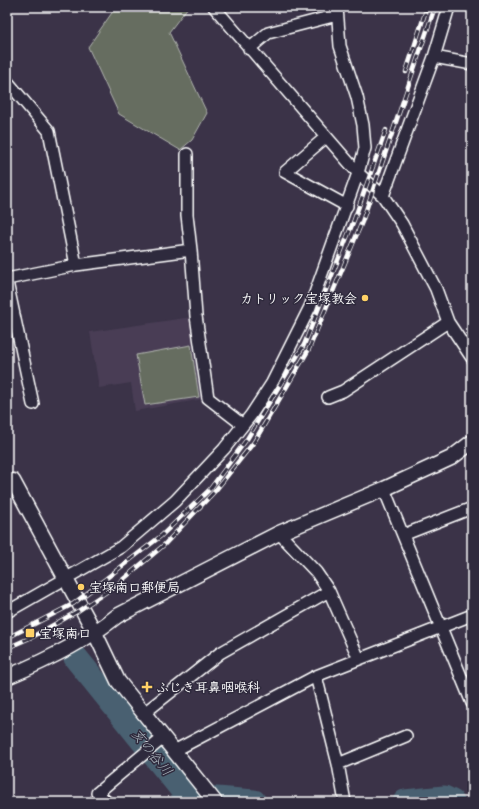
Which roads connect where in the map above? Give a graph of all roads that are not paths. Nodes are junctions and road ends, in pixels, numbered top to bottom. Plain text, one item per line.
1 (214, 7) edge
2 (449, 7) edge
3 (337, 11) edge
4 (249, 49) junction
5 (434, 57) junction
6 (472, 64) edge
7 (7, 81) edge
8 (326, 137) junction
9 (187, 154) dead end
10 (358, 173) junction
11 (383, 196) junction
12 (347, 206) junction
13 (191, 250) junction
14 (76, 265) junction
15 (7, 280) edge
16 (448, 322) junction
17 (472, 358) edge
18 (328, 397) dead end
19 (33, 404) dead end
20 (243, 425) junction
21 (472, 442) edge
22 (10, 482) edge
23 (384, 489) junction
24 (472, 508) edge
25 (279, 533) junction
26 (403, 536) junction
27 (66, 579) junction
28 (329, 591) junction
29 (7, 612) edge
30 (472, 615) edge
31 (441, 626) junction
32 (95, 633) junction
33 (359, 658) junction
34 (316, 676) junction
35 (7, 677) edge
36 (472, 702) edge
37 (143, 714) junction
38 (406, 736) dead end
39 (155, 744) junction
40 (174, 751) junction
41 (338, 764) junction
42 (107, 802) edge
43 (215, 802) edge
44 (345, 802) edge

1 - 4 street
2 - 5 street
3 - 4 street
3 - 10 street
4 - 8 street
5 - 6 street
5 - 11 street
7 - 14 street
8 - 10 street
8 - 12 street
9 - 13 street
10 - 11 street
10 - 12 street
11 - 16 street
12 - 20 street
13 - 14 street
13 - 20 street
14 - 15 street
15 - 19 street
16 - 17 street
16 - 18 street
20 - 27 street
21 - 23 street
22 - 27 street
23 - 25 street
23 - 26 street
24 - 26 street
25 - 28 street
25 - 32 street
26 - 31 street
27 - 29 street
27 - 32 street
28 - 33 street
28 - 37 street
30 - 31 street
31 - 33 street
31 - 36 street
32 - 35 street
32 - 37 street
33 - 34 street
34 - 40 street
34 - 41 street
37 - 39 street
38 - 41 street
39 - 40 street
39 - 42 street
40 - 43 street
41 - 44 street

